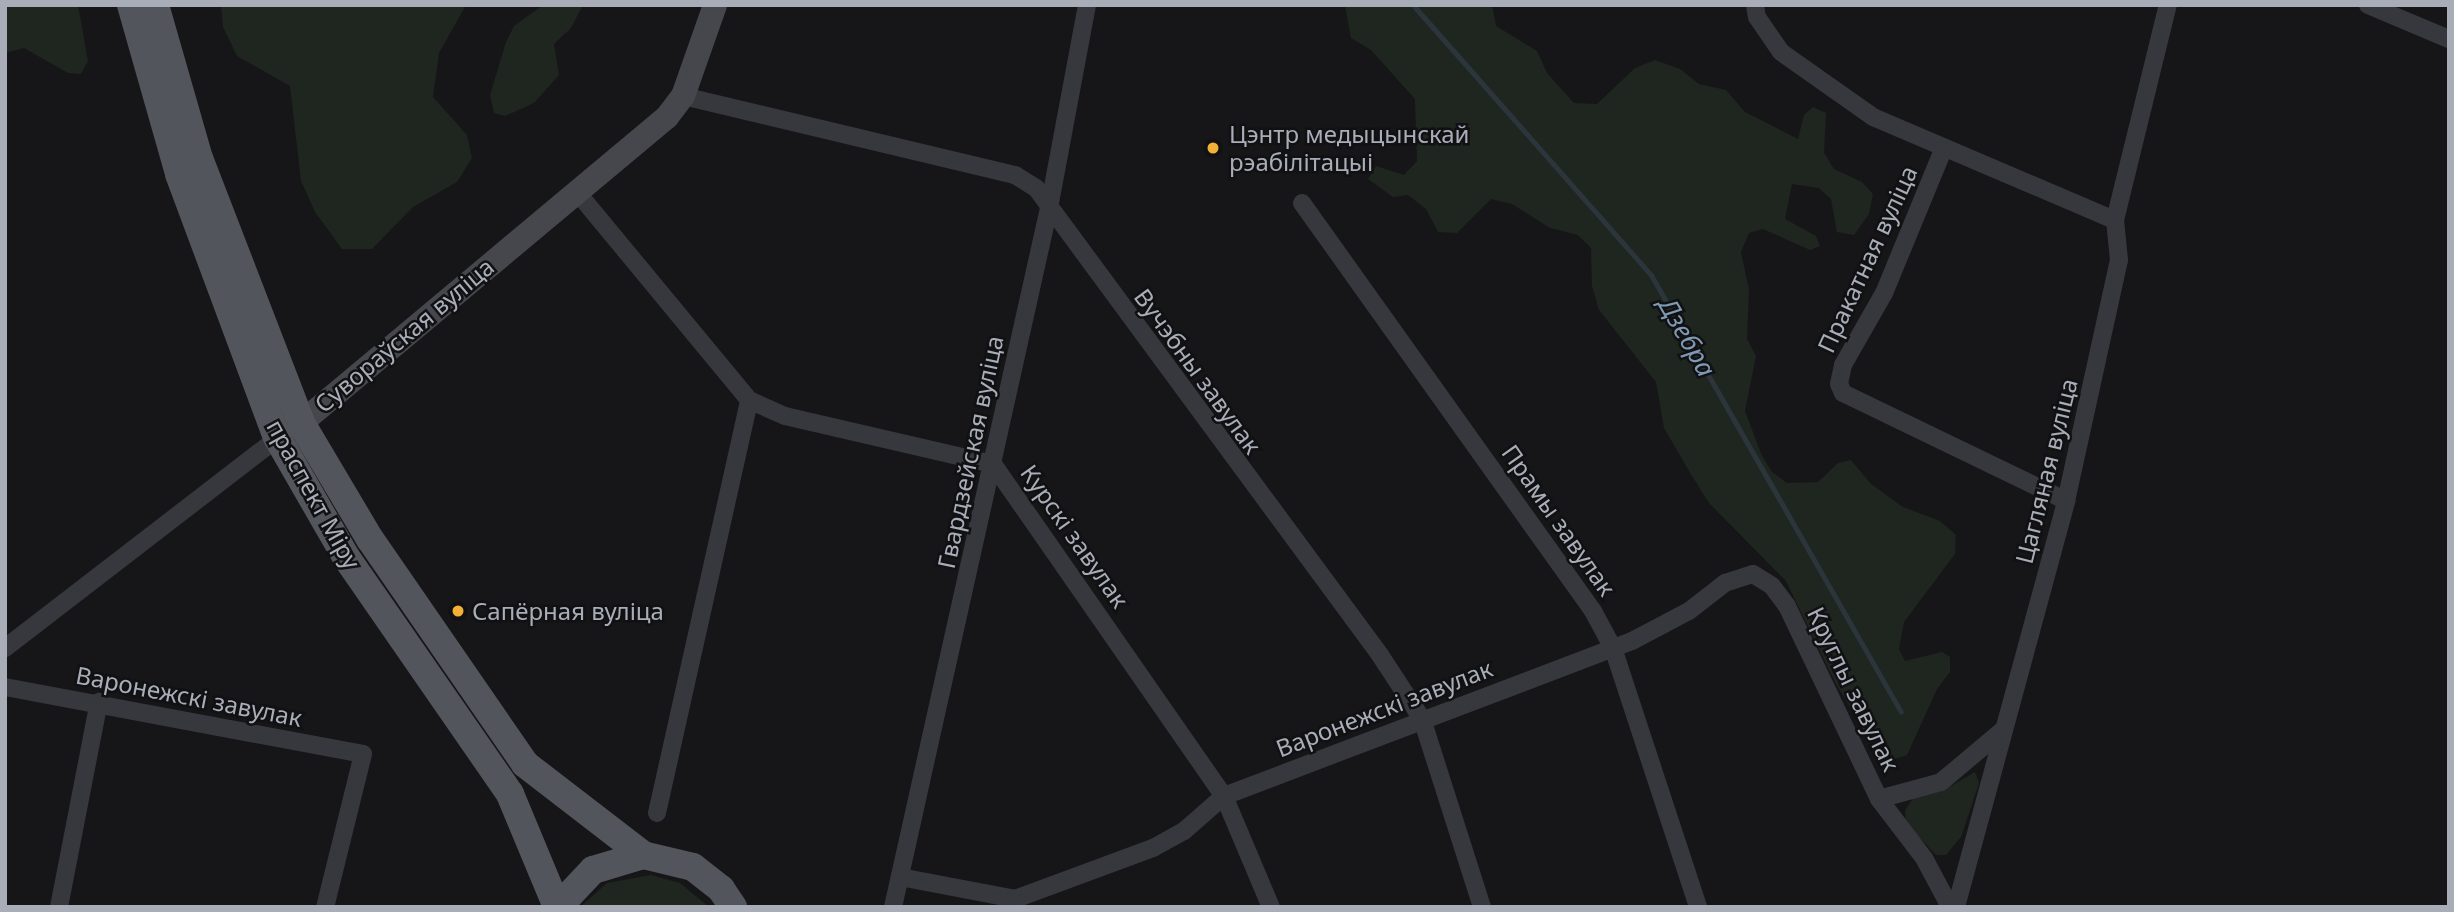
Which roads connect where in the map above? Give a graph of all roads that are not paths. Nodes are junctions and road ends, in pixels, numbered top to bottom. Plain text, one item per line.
1 (131, 5) edge
2 (155, 5) edge
3 (715, 5) edge
4 (1087, 5) edge
5 (1755, 5) edge
6 (2168, 5) edge
7 (2368, 5) edge
8 (2449, 39) edge
9 (683, 96) junction
10 (1943, 150) junction
11 (577, 192) junction
12 (1302, 203) dead end
13 (1049, 208) junction
14 (2115, 220) junction
15 (749, 400) junction
16 (289, 430) junction
17 (993, 464) junction
18 (2066, 501) junction
19 (1772, 586) joint
20 (5, 648) edge
21 (1613, 648) junction
22 (5, 687) edge
23 (99, 702) junction
24 (1422, 719) junction
25 (2003, 730) junction
26 (1224, 796) junction
27 (1879, 799) junction
28 (657, 813) dead end
29 (643, 855) junction
30 (900, 877) junction
31 (1016, 903) edge
32 (60, 907) edge
33 (326, 907) edge
34 (557, 907) edge
35 (733, 907) edge
36 (893, 907) edge
37 (1271, 907) edge
38 (1482, 907) edge
39 (1698, 907) edge
40 (1950, 907) edge
41 (1956, 907) edge

1 - 16 main road, праспект Міру
2 - 16 main road, праспект Міру
3 - 9 main road, Сувораўская вуліца
4 - 13 street, Гвардзейская вуліца
5 - 10 street
6 - 14 street, Цагляная вуліца
7 - 8 street
9 - 11 main road, Сувораўская вуліца
9 - 13 street, Вучэбны завулак
10 - 14 street
10 - 18 street, Пракатная вуліца
11 - 15 street, Курскі завулак
11 - 16 main road, Сувораўская вуліца
12 - 21 street, Прамы завулак
13 - 17 street, Гвардзейская вуліца
13 - 24 street, Вучэбны завулак
14 - 18 street, Цагляная вуліца
15 - 17 street, Курскі завулак
15 - 28 street
16 - 20 street, Сувораўская вуліца
16 - 29 main road, праспект Міру
16 - 34 main road, праспект Міру
17 - 26 street, Курскі завулак
17 - 30 street, Гвардзейская вуліца
18 - 25 street, Цагляная вуліца
19 - 21 street, Варонежскі завулак
19 - 27 street, Круглы завулак
21 - 24 street, Варонежскі завулак
21 - 39 street, Прамы завулак
22 - 23 street, Варонежскі завулак
23 - 32 street
23 - 33 street, Варонежскі завулак
24 - 26 street, Варонежскі завулак
24 - 38 street, Вучэбны завулак
25 - 27 street, Круглы завулак
25 - 41 street, Цагляная вуліца
26 - 31 street, Варонежскі завулак
26 - 37 street, Курскі завулак
27 - 40 street
29 - 34 main road, праспект Міру
29 - 35 main road, праспект Міру
30 - 31 street
30 - 36 street, Гвардзейская вуліца

